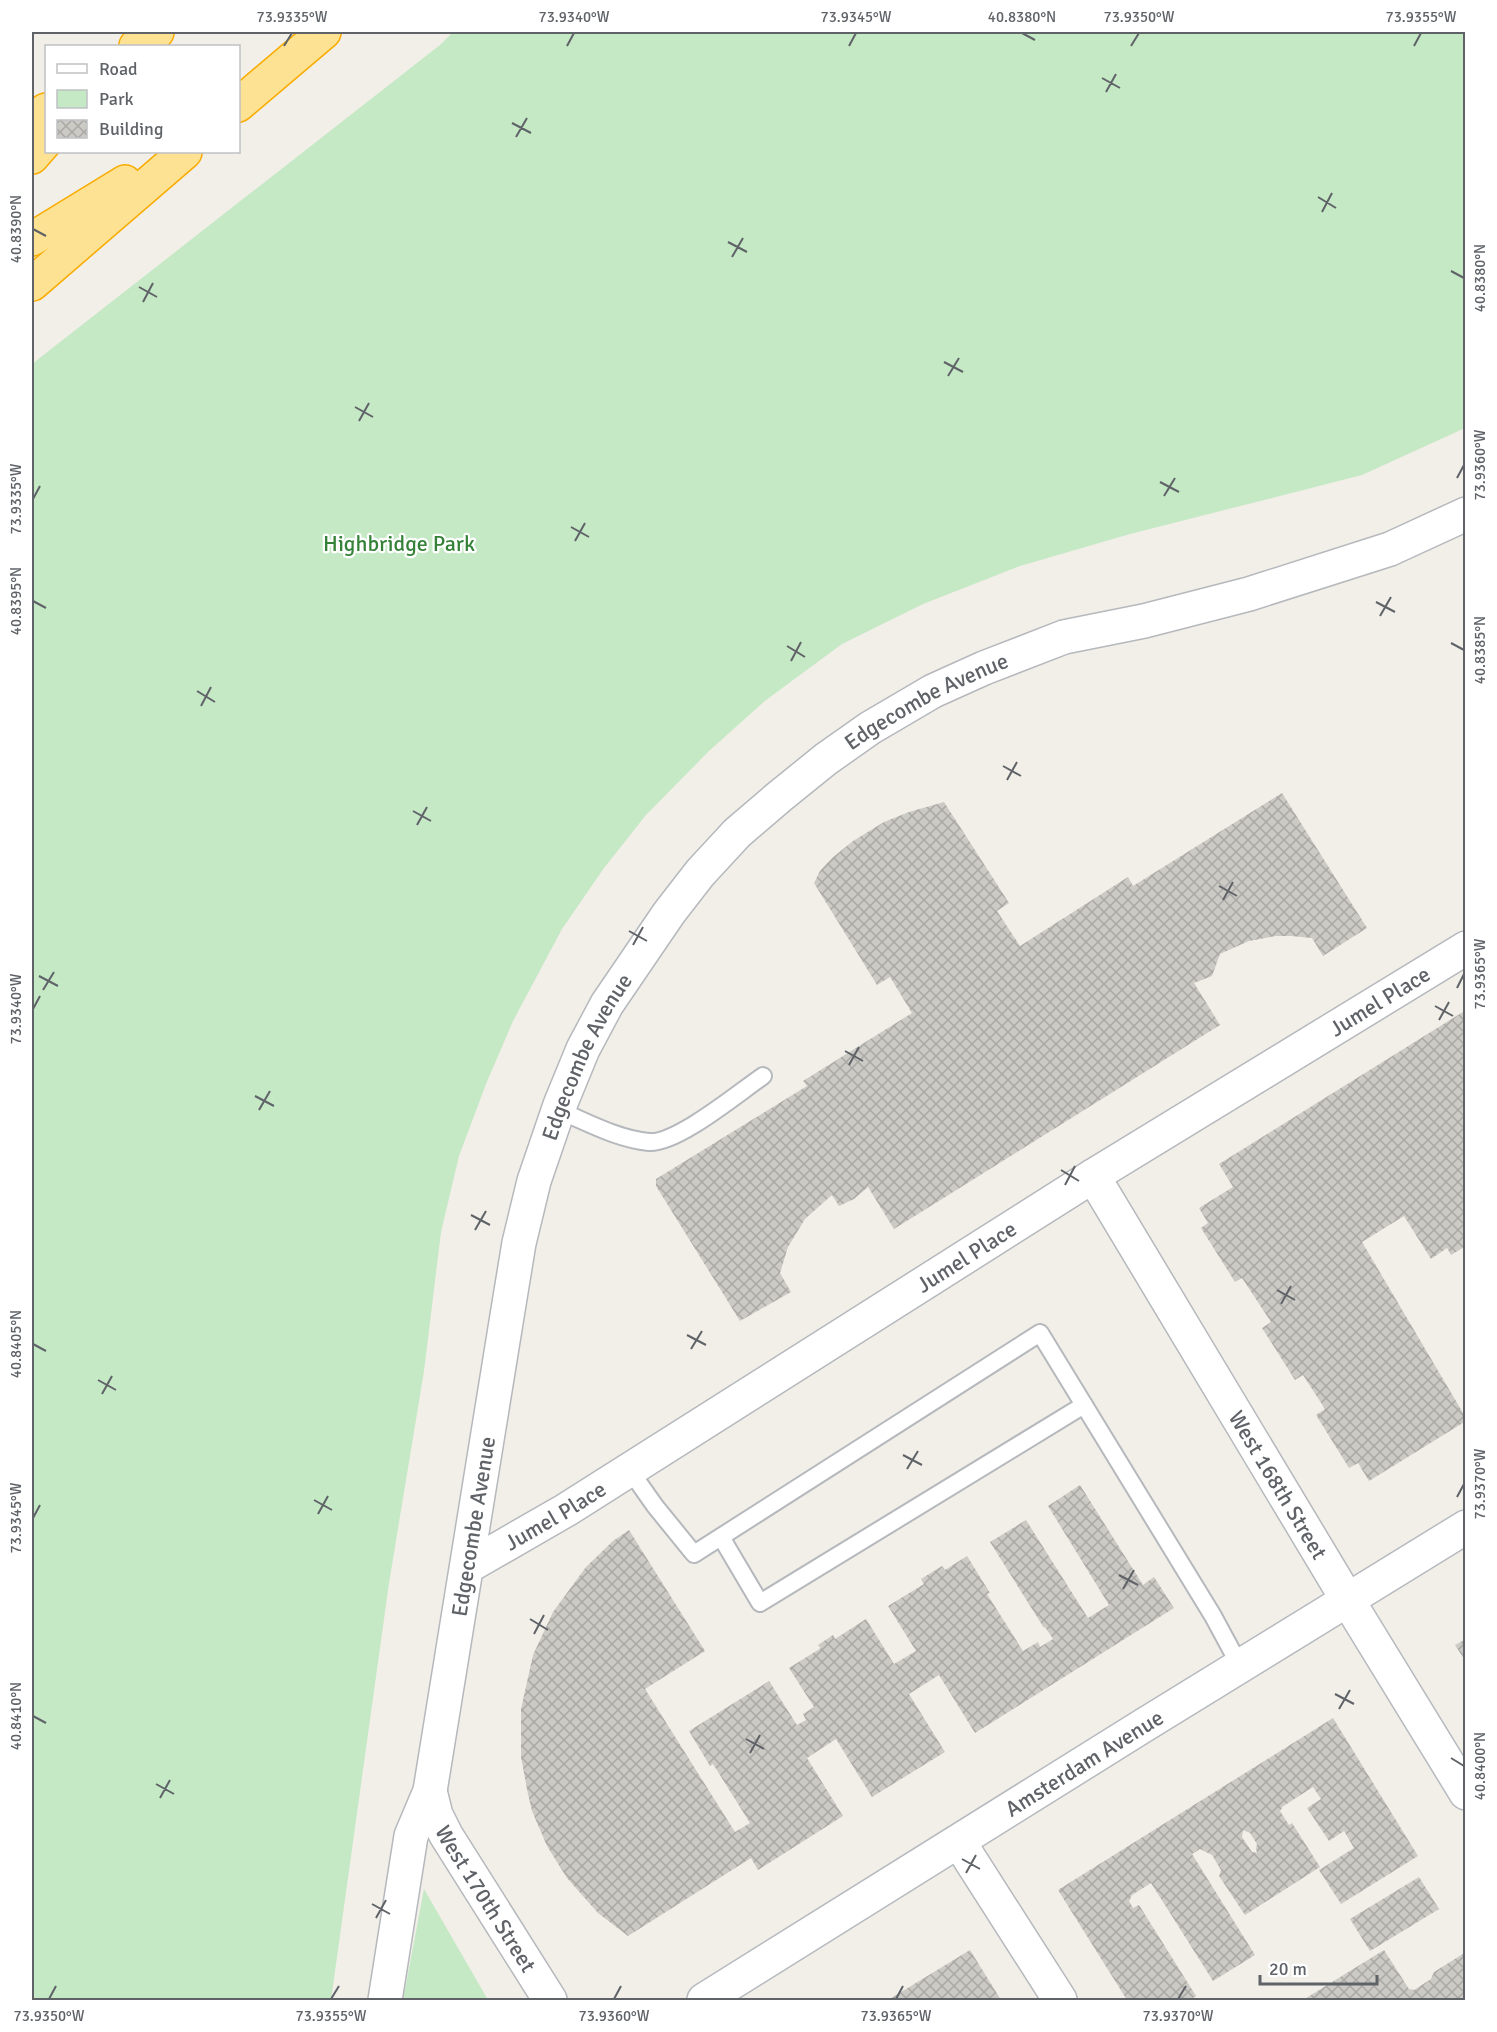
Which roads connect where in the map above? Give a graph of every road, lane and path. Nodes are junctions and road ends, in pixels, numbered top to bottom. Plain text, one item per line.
1 (324, 32) edge
2 (240, 103) edge
3 (45, 111) edge
4 (32, 120) edge
5 (45, 142) edge
6 (173, 153) edge
7 (184, 153) edge
8 (32, 157) edge
9 (32, 239) edge
10 (32, 284) edge
11 (1466, 514) edge
12 (1466, 948) edge
13 (763, 1076) dead end
14 (558, 1110) junction
15 (1092, 1176) junction
16 (1084, 1405) junction
17 (629, 1470) junction
18 (1466, 1527) edge
19 (721, 1537) junction
20 (466, 1567) junction
21 (1347, 1599) junction
22 (1240, 1666) junction
23 (430, 1791) junction
24 (1466, 1792) edge
25 (959, 1842) junction
26 (385, 2001) edge
27 (550, 2001) edge
28 (704, 2001) edge
29 (1060, 2001) edge

1 - 2 highway
3 - 4 highway
5 - 8 highway
6 - 9 highway
7 - 10 highway
11 - 14 street, Edgecombe Avenue
12 - 15 street, Jumel Place
13 - 14 lane
14 - 20 street, Edgecombe Avenue
15 - 17 street, Jumel Place
15 - 21 street, West 168th Street
16 - 19 lane
16 - 19 lane
16 - 22 lane
17 - 19 lane
17 - 20 street, Jumel Place
18 - 21 street, Amsterdam Avenue
20 - 23 street, Edgecombe Avenue
21 - 22 street, Amsterdam Avenue
21 - 24 street, West 168th Street
22 - 25 street, Amsterdam Avenue
23 - 26 street, Edgecombe Avenue
23 - 27 street, West 170th Street
25 - 28 street, Amsterdam Avenue
25 - 29 street

